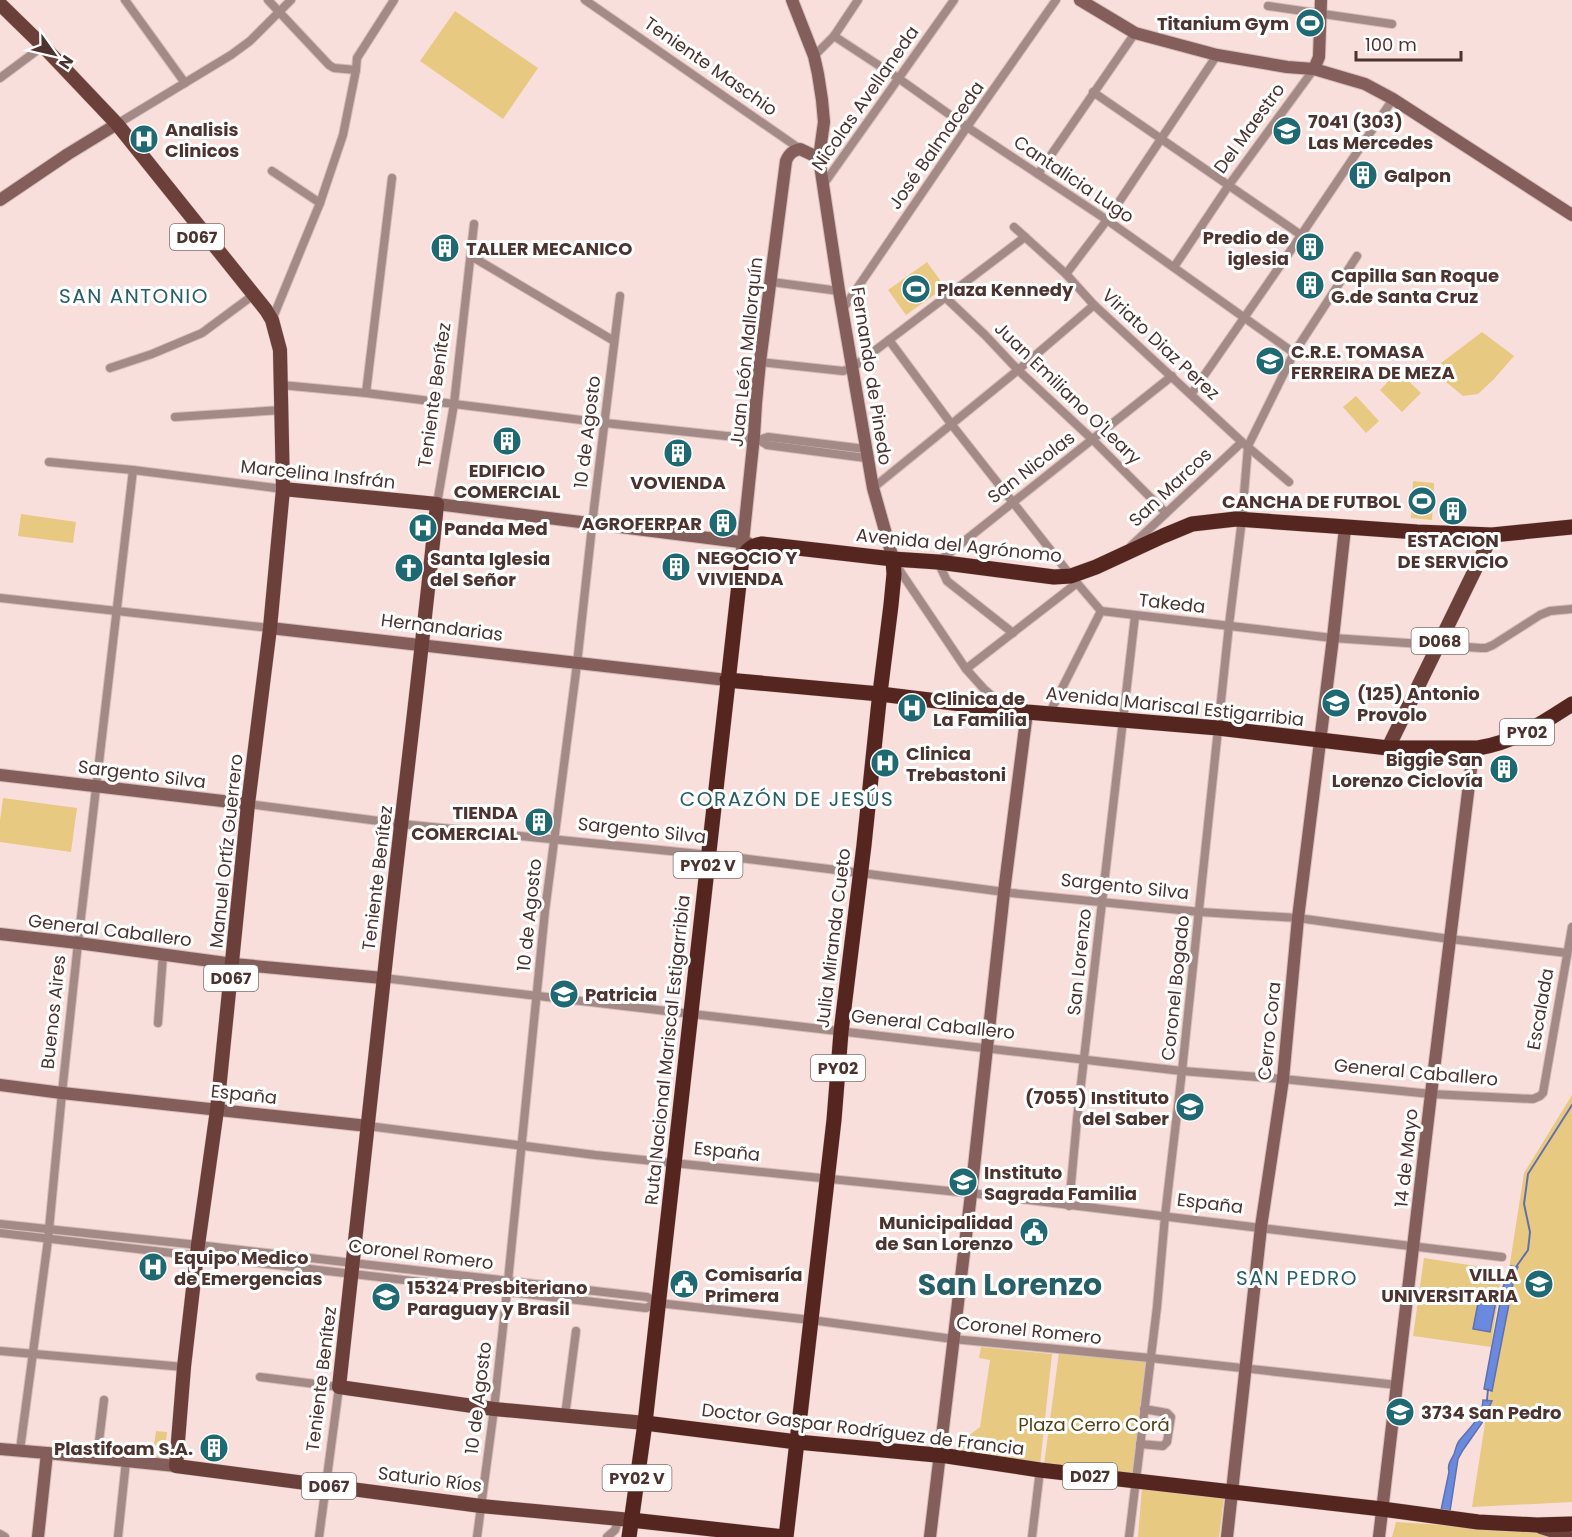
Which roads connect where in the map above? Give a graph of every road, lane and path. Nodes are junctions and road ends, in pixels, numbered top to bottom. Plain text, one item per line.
1 (125, 0) edge
2 (268, 0) edge
3 (291, 0) edge
4 (394, 0) edge
5 (585, 0) edge
6 (792, 0) edge
7 (858, 0) edge
8 (954, 0) edge
9 (1056, 0) edge
10 (1080, 0) edge
11 (1321, 0) edge
12 (0, 4) edge
13 (1094, 4) edge
14 (1268, 6) dead end
15 (280, 12) junction
16 (1320, 13) junction
17 (0, 17) edge
18 (1392, 24) dead end
19 (1135, 33) junction
20 (834, 36) junction
21 (39, 49) junction
22 (1217, 55) junction
23 (814, 56) junction
24 (1314, 69) junction
25 (356, 70) junction
26 (0, 78) edge
27 (898, 78) junction
28 (185, 83) junction
29 (1093, 92) junction
30 (1394, 99) junction
31 (113, 127) junction
32 (967, 127) junction
33 (1161, 138) junction
34 (800, 149) junction
35 (819, 158) junction
36 (272, 171) dead end
37 (1038, 174) junction
38 (392, 178) dead end
39 (823, 185) junction
40 (1229, 185) junction
41 (0, 200) edge
42 (320, 202) junction
43 (1572, 215) edge
44 (1107, 220) junction
45 (474, 224) dead end
46 (1014, 227) dead end
47 (1301, 236) junction
48 (1025, 237) junction
49 (471, 256) junction
50 (1357, 256) dead end
51 (1174, 267) junction
52 (1066, 274) junction
53 (772, 282) junction
54 (839, 291) junction
55 (620, 296) dead end
56 (946, 298) junction
57 (248, 299) junction
58 (1094, 304) junction
59 (843, 309) junction
60 (1245, 318) junction
61 (272, 320) junction
62 (889, 340) junction
63 (614, 341) junction
64 (280, 350) junction
65 (1294, 353) junction
66 (760, 362) junction
67 (110, 368) dead end
68 (852, 368) junction
69 (1018, 370) junction
70 (1172, 376) junction
71 (281, 386) junction
72 (366, 393) junction
73 (1192, 393) junction
74 (453, 404) junction
75 (282, 410) junction
76 (175, 417) dead end
77 (605, 423) junction
78 (952, 425) junction
79 (757, 440) junction
80 (1093, 440) junction
81 (1245, 444) junction
82 (866, 454) junction
83 (49, 462) dead end
84 (134, 470) junction
85 (1289, 482) dead end
86 (873, 488) junction
87 (283, 489) junction
88 (1014, 502) junction
89 (437, 504) junction
90 (1166, 513) junction
91 (1242, 519) junction
92 (592, 523) junction
93 (1572, 527) edge
94 (1345, 528) junction
95 (1492, 535) junction
96 (742, 542) junction
97 (762, 544) junction
98 (1121, 556) junction
99 (893, 559) junction
100 (938, 562) junction
101 (741, 566) junction
102 (1074, 580) junction
103 (0, 598) edge
104 (1572, 609) edge
105 (117, 611) junction
106 (1101, 611) junction
107 (1135, 615) junction
108 (1229, 625) junction
109 (270, 628) junction
110 (1013, 633) junction
111 (1333, 638) junction
112 (423, 644) junction
113 (1442, 646) junction
114 (578, 664) junction
115 (966, 669) junction
116 (727, 680) junction
117 (880, 694) junction
118 (1572, 704) edge
119 (1033, 712) junction
120 (1123, 720) junction
121 (1218, 728) junction
122 (1320, 740) junction
123 (1392, 748) junction
124 (1478, 748) junction
125 (0, 775) edge
126 (98, 787) junction
127 (248, 804) junction
128 (402, 824) junction
129 (554, 839) junction
130 (709, 855) junction
131 (861, 873) junction
132 (1008, 892) junction
133 (1102, 903) junction
134 (1200, 912) junction
135 (1298, 918) junction
136 (1572, 927) edge
137 (0, 934) edge
138 (1450, 939) junction
139 (78, 943) junction
140 (1567, 953) junction
141 (163, 955) junction
142 (233, 964) junction
143 (383, 978) junction
144 (537, 995) junction
145 (691, 1015) junction
146 (158, 1023) dead end
147 (841, 1032) junction
148 (991, 1048) junction
149 (1085, 1059) junction
150 (1182, 1071) junction
151 (1283, 1078) junction
152 (0, 1085) edge
153 (62, 1093) junction
154 (1431, 1094) junction
155 (1540, 1096) joint
156 (217, 1110) junction
157 (368, 1126) junction
158 (521, 1145) junction
159 (675, 1164) junction
160 (828, 1180) junction
161 (975, 1194) junction
162 (1069, 1206) junction
163 (1165, 1216) junction
164 (0, 1224) edge
165 (1261, 1227) junction
166 (48, 1229) junction
167 (0, 1233) edge
168 (48, 1240) junction
169 (1414, 1247) junction
170 (198, 1250) junction
171 (1502, 1257) dead end
172 (353, 1268) junction
173 (508, 1281) junction
174 (507, 1291) junction
175 (658, 1304) junction
176 (811, 1320) junction
177 (576, 1331) dead end
178 (957, 1339) junction
179 (0, 1351) edge
180 (33, 1353) junction
181 (1150, 1358) junction
182 (184, 1367) junction
183 (1245, 1369) junction
184 (260, 1377) dead end
185 (1397, 1385) junction
186 (339, 1387) junction
187 (104, 1400) dead end
188 (494, 1409) junction
189 (1144, 1409) junction
190 (565, 1416) junction
191 (645, 1423) junction
192 (797, 1442) junction
193 (1140, 1444) junction
194 (0, 1449) edge
195 (20, 1450) junction
196 (47, 1452) junction
197 (943, 1456) junction
198 (97, 1458) junction
199 (126, 1461) junction
200 (176, 1466) junction
201 (1040, 1470) junction
202 (1135, 1481) junction
203 (326, 1486) junction
204 (1231, 1492) junction
205 (481, 1506) junction
206 (1382, 1509) junction
207 (1572, 1524) edge
208 (1537, 1525) junction
209 (625, 1528) edge
210 (0, 1534) edge
211 (5, 1537) edge
212 (38, 1537) edge
213 (118, 1537) edge
214 (319, 1537) edge
215 (477, 1537) edge
216 (607, 1537) edge
217 (785, 1537) edge
218 (930, 1537) edge
219 (936, 1537) edge
220 (1032, 1537) edge
221 (1129, 1537) edge
222 (1227, 1537) edge
223 (1379, 1537) edge
224 (1566, 1537) edge

1 - 28 street
2 - 15 street
3 - 15 street
4 - 25 street
5 - 34 street, Teniente Maschio
6 - 23 street, Fernando de Pinedo
7 - 20 street
8 - 27 street, Nicolas Avellaneda
9 - 32 street, José Balmaceda
10 - 13 street
11 - 16 street, Del Maestro
12 - 21 main road, D067
13 - 19 street
14 - 16 street
15 - 25 street
15 - 28 street
16 - 18 street
16 - 24 street, Del Maestro
17 - 21 main road, D067
19 - 22 street
19 - 29 street
20 - 23 street
20 - 27 street, Cantalicia Lugo
21 - 26 street
21 - 31 main road, D067
22 - 24 street
22 - 33 street
23 - 35 street, Fernando de Pinedo
24 - 30 street
24 - 40 street, Del Maestro
25 - 42 street
27 - 32 street, Cantalicia Lugo
27 - 39 street, Nicolas Avellaneda
28 - 31 street
29 - 33 street
29 - 37 street
30 - 43 street
30 - 47 street
31 - 41 street
31 - 57 main road, D067
31 - 61 main road, D067
32 - 37 street, Cantalicia Lugo
32 - 59 street, José Balmaceda
33 - 40 street
33 - 44 street
34 - 35 street, Teniente Maschio
34 - 53 street, Juan León Mallorquín
35 - 39 street, Fernando de Pinedo
36 - 42 street
37 - 44 street, Cantalicia Lugo
38 - 72 street
39 - 54 street, Fernando de Pinedo
40 - 47 street
40 - 51 street, Del Maestro
42 - 61 street
44 - 51 street, Cantalicia Lugo
44 - 52 street
45 - 49 street, Teniente Benítez
46 - 48 street, Viriato Diaz Perez
47 - 60 street
48 - 52 street, Viriato Diaz Perez
48 - 56 street
49 - 63 street
49 - 74 street, Teniente Benítez
50 - 65 street, Coronel Bogado
51 - 60 street, Cantalicia Lugo
52 - 58 street, Viriato Diaz Perez
53 - 54 street
53 - 66 street, Juan León Mallorquín
54 - 59 street, Fernando de Pinedo
55 - 63 street, 10 de Agosto
56 - 62 street
56 - 69 street, Juan Emiliano O'Leary
57 - 64 main road, D067
57 - 67 street
58 - 69 street
58 - 70 street, Viriato Diaz Perez
59 - 68 street, Fernando de Pinedo
60 - 65 street, Cantalicia Lugo
60 - 73 street
61 - 64 main road, D067
62 - 68 street
62 - 78 street
63 - 77 street, 10 de Agosto
64 - 71 main road, D067
65 - 81 street, Coronel Bogado
66 - 68 street
66 - 79 street, Juan León Mallorquín
68 - 82 street, Fernando de Pinedo
69 - 78 street
69 - 80 street, Juan Emiliano O'Leary
70 - 73 street, Viriato Diaz Perez
70 - 80 street, San Nicolas
71 - 72 street
71 - 75 main road, D067
72 - 74 street
73 - 81 street, Viriato Diaz Perez
74 - 77 street
74 - 89 street, Teniente Benítez
75 - 76 street
75 - 87 main road, D067
77 - 79 street
77 - 92 street, 10 de Agosto
78 - 86 street
78 - 88 street
79 - 82 street
79 - 96 street, Juan León Mallorquín
80 - 88 street, San Nicolas
80 - 90 street, Juan Emiliano O'Leary
81 - 85 street, Viriato Diaz Perez
81 - 90 street, San Marcos
81 - 91 street, Coronel Bogado
82 - 86 street, Fernando de Pinedo
83 - 84 street, Marcelina Insfrán
84 - 87 street, Marcelina Insfrán
84 - 105 street, Buenos Aires
86 - 99 street, Fernando de Pinedo
87 - 89 main road, Marcelina Insfrán
87 - 109 main road, Manuel Ortíz Guerrero / D067
88 - 100 street, San Nicolas
88 - 102 street
89 - 92 street, Marcelina Insfrán
89 - 112 main road, Teniente Benítez
90 - 98 street, San Marcos
91 - 94 highway, Avenida del Agrónomo
91 - 98 highway, Avenida del Agrónomo
91 - 108 street, Coronel Bogado
92 - 96 street, Marcelina Insfrán
92 - 114 street, 10 de Agosto
93 - 95 highway, Avenida del Agrónomo
94 - 95 highway, Avenida del Agrónomo
94 - 111 street, Cerro Cora
95 - 113 main road, D068
96 - 97 street, Marcelina Insfrán
96 - 101 street, Juan León Mallorquín
97 - 99 highway, Avenida del Agrónomo
97 - 101 highway
98 - 102 highway, Avenida del Agrónomo
99 - 100 highway, Avenida del Agrónomo
99 - 115 street, Fernando de Pinedo
99 - 117 highway, Julia Miranda Cueto / PY02
100 - 102 highway, Avenida del Agrónomo
100 - 110 street
101 - 116 highway, Ruta Nacional Mariscal Estigarribia / PY02 V
102 - 106 street
102 - 110 street
103 - 105 street, Hernandarias
104 - 113 street, Takeda
105 - 109 street, Hernandarias
105 - 126 street, Buenos Aires
106 - 107 street, Takeda
106 - 119 street
107 - 108 street, Takeda
107 - 120 street, San Lorenzo
108 - 111 street, Takeda
108 - 121 street, Coronel Bogado
109 - 112 street, Hernandarias
109 - 127 main road, Manuel Ortíz Guerrero / D067
110 - 115 street
111 - 113 street, Takeda
111 - 122 street, Cerro Cora
112 - 114 street, Hernandarias
112 - 128 main road, Teniente Benítez
113 - 123 main road, D068
114 - 116 street, Hernandarias
114 - 129 street, 10 de Agosto
115 - 119 street, Fernando de Pinedo
116 - 117 highway, Hernandarias / PY02
116 - 130 highway, Ruta Nacional Mariscal Estigarribia / PY02 V
117 - 119 highway, Avenida Mariscal Estigarribia / PY02
117 - 131 highway, Julia Miranda Cueto / PY02
118 - 124 highway, PY02
119 - 120 highway, Avenida Mariscal Estigarribia / PY02
119 - 132 street
120 - 121 highway, Avenida Mariscal Estigarribia / PY02
120 - 133 street, San Lorenzo
121 - 122 highway, Avenida Mariscal Estigarribia / PY02
121 - 134 street, Coronel Bogado
122 - 123 highway, Avenida Mariscal Estigarribia / PY02
122 - 135 street, Cerro Cora
123 - 124 highway, PY02
124 - 138 street, 14 de Mayo
125 - 126 street, Sargento Silva
126 - 127 street, Sargento Silva
126 - 139 street, Buenos Aires
127 - 128 street, Sargento Silva
127 - 142 main road, Manuel Ortíz Guerrero / D067
128 - 129 street, Sargento Silva
128 - 143 main road, Teniente Benítez
129 - 130 street, Sargento Silva
129 - 144 street, 10 de Agosto
130 - 131 street, Sargento Silva
130 - 145 highway, Ruta Nacional Mariscal Estigarribia / PY02 V
131 - 132 street, Sargento Silva
131 - 147 highway, Julia Miranda Cueto / PY02
132 - 133 street, Sargento Silva
132 - 148 street
133 - 134 street, Sargento Silva
133 - 149 street, San Lorenzo
134 - 135 street, Sargento Silva
134 - 150 street, Coronel Bogado
135 - 138 street, Sargento Silva
135 - 151 street, Cerro Cora
136 - 140 street, Escalada
137 - 139 street, General Caballero
138 - 140 street, Sargento Silva
138 - 154 street, 14 de Mayo
139 - 141 street, General Caballero
139 - 153 street, Buenos Aires
140 - 155 street, Escalada
141 - 142 street, General Caballero
141 - 146 street
142 - 143 street, General Caballero
142 - 156 main road, Manuel Ortíz Guerrero / D067
143 - 144 street, General Caballero
143 - 157 main road, Teniente Benítez
144 - 145 street, General Caballero
144 - 158 street, 10 de Agosto
145 - 147 street, General Caballero
145 - 159 highway, Ruta Nacional Mariscal Estigarribia / PY02 V
147 - 148 street, General Caballero
147 - 160 highway, Julia Miranda Cueto / PY02
148 - 149 street, General Caballero
148 - 161 street
149 - 150 street, General Caballero
149 - 162 street, San Lorenzo
150 - 151 street, General Caballero
150 - 163 street, Coronel Bogado
151 - 154 street, General Caballero
151 - 165 street, Cerro Cora
152 - 153 street, España
153 - 156 street, España
153 - 166 street, Buenos Aires
154 - 155 street, General Caballero
154 - 169 street, 14 de Mayo
156 - 157 street, España
156 - 170 main road, Manuel Ortíz Guerrero / D067
157 - 158 street, España
157 - 172 main road, Teniente Benítez
158 - 159 street, España
158 - 173 street, 10 de Agosto
159 - 160 street, España
159 - 175 highway, Ruta Nacional Mariscal Estigarribia / PY02 V
160 - 161 street, España
160 - 176 highway, Julia Miranda Cueto / PY02
161 - 162 street, España
161 - 178 street
162 - 163 street, España
163 - 165 street, España
163 - 181 street, Coronel Bogado
164 - 166 street, Coronel Romero
165 - 169 street, España
165 - 183 street, Cerro Cora
166 - 168 street, Buenos Aires
166 - 170 street, Coronel Romero
167 - 168 street, Coronel Romero
168 - 170 street, Coronel Romero
168 - 180 street, Buenos Aires
169 - 171 street, España
169 - 185 street, 14 de Mayo
170 - 172 street, Coronel Romero
170 - 182 main road, Manuel Ortíz Guerrero / D067
172 - 173 street, Coronel Romero
172 - 174 street, Coronel Romero
172 - 186 main road, Teniente Benítez
173 - 174 street, 10 de Agosto
173 - 175 street, Coronel Romero
174 - 175 street, Coronel Romero
174 - 188 street, 10 de Agosto
175 - 176 street, Coronel Romero
175 - 191 highway, Ruta Nacional Mariscal Estigarribia / PY02 V
176 - 178 street, Coronel Romero
176 - 192 highway, Julia Miranda Cueto / PY02
177 - 190 street
178 - 181 street, Coronel Romero
178 - 197 street
179 - 180 street
180 - 182 street
180 - 195 street, Buenos Aires
181 - 183 street, Coronel Romero
181 - 189 street, Coronel Bogado
182 - 200 main road, Manuel Ortíz Guerrero / D067
183 - 185 street, Coronel Romero
183 - 204 street, Cerro Cora
184 - 186 street
185 - 206 street, 14 de Mayo
186 - 188 main road, Doctor Gaspar Rodríguez de Francia
186 - 203 street, Teniente Benítez
187 - 198 street
188 - 190 main road, Doctor Gaspar Rodríguez de Francia
188 - 205 street, 10 de Agosto
189 - 193 street, Coronel Bogado
189 - 193 street
190 - 191 main road, Doctor Gaspar Rodríguez de Francia
191 - 192 highway, Doctor Gaspar Rodríguez de Francia / D027
191 - 209 highway, Ruta Nacional Mariscal Estigarribia / PY02 V
192 - 197 highway, Doctor Gaspar Rodríguez de Francia / D027
192 - 217 highway, Julia Miranda Cueto / PY02
193 - 202 street, Coronel Bogado
194 - 195 street, Saturio Ríos
195 - 196 street, Saturio Ríos
196 - 198 street, Saturio Ríos
196 - 212 street
197 - 201 highway, Doctor Gaspar Rodríguez de Francia / D027
197 - 218 street
197 - 219 street
198 - 199 street, Saturio Ríos
199 - 200 street, Saturio Ríos
199 - 213 street
200 - 203 main road, Saturio Ríos / D067
201 - 202 highway, Doctor Gaspar Rodríguez de Francia / D027
201 - 220 street
202 - 204 highway, Doctor Gaspar Rodríguez de Francia / D027
202 - 221 street, Coronel Bogado
203 - 205 main road, Saturio Ríos / D067
203 - 214 street, Teniente Benítez
204 - 206 highway, Doctor Gaspar Rodríguez de Francia / D027
204 - 222 street, Cerro Cora
205 - 209 main road, Saturio Ríos / D067
205 - 215 street, 10 de Agosto
206 - 208 highway, D027
206 - 223 street, 14 de Mayo
207 - 208 highway, D027
208 - 224 main road
209 - 216 street
209 - 217 highway, Saturio Ríos
210 - 211 street

